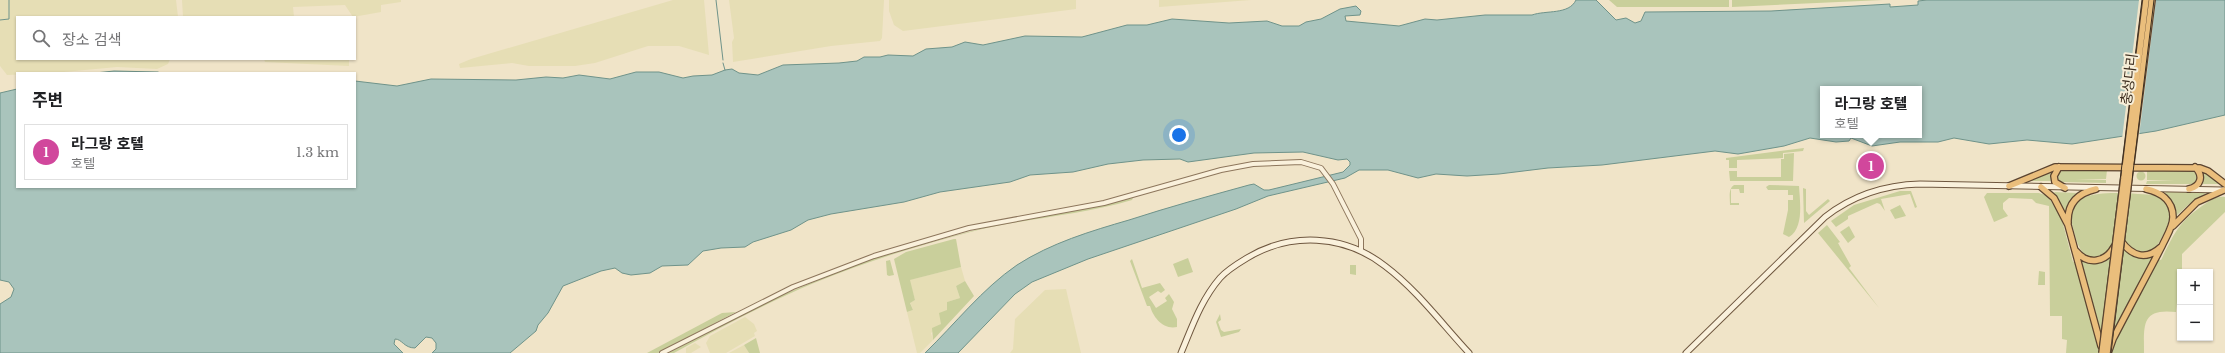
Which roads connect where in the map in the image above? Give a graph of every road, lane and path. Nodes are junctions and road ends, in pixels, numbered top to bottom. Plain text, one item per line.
1 (2142, 0) edge
2 (2146, 0) edge
3 (2152, 0) edge
4 (2144, 18) junction
5 (2128, 161) junction
6 (2059, 167) junction
7 (2195, 167) junction
8 (2128, 169) junction
9 (2126, 178) junction
10 (2009, 186) junction
11 (2041, 187) junction
12 (2064, 188) junction
13 (2225, 188) edge
14 (2096, 189) junction
15 (2146, 189) junction
16 (2189, 189) junction
17 (2068, 225) junction
18 (2169, 231) junction
19 (2121, 241) junction
20 (2162, 246) junction
21 (2114, 247) junction
22 (2074, 248) junction
23 (1361, 251) junction
24 (662, 353) edge
25 (1182, 353) edge
26 (1469, 353) edge
27 (1686, 353) edge
28 (2102, 353) edge
29 (2108, 353) edge

1 - 4 highway
2 - 4 highway, 충성다리
3 - 5 highway, 충성다리
4 - 5 highway, 충성다리
5 - 8 highway
6 - 8 highway
6 - 10 highway
6 - 12 highway
7 - 8 highway
7 - 13 highway
7 - 16 highway
8 - 9 highway
9 - 19 highway, bridge
9 - 21 highway, bridge
10 - 11 main road
10 - 27 main road
11 - 12 main road
11 - 17 highway
12 - 14 main road
13 - 16 main road
13 - 18 highway
14 - 15 main road
14 - 17 highway
15 - 16 main road
15 - 18 highway
17 - 22 highway
18 - 20 highway
19 - 20 highway
19 - 29 highway, bridge
20 - 29 highway
21 - 22 highway
21 - 28 highway, bridge
22 - 28 highway, bridge
23 - 24 street
23 - 25 main road
23 - 26 main road

